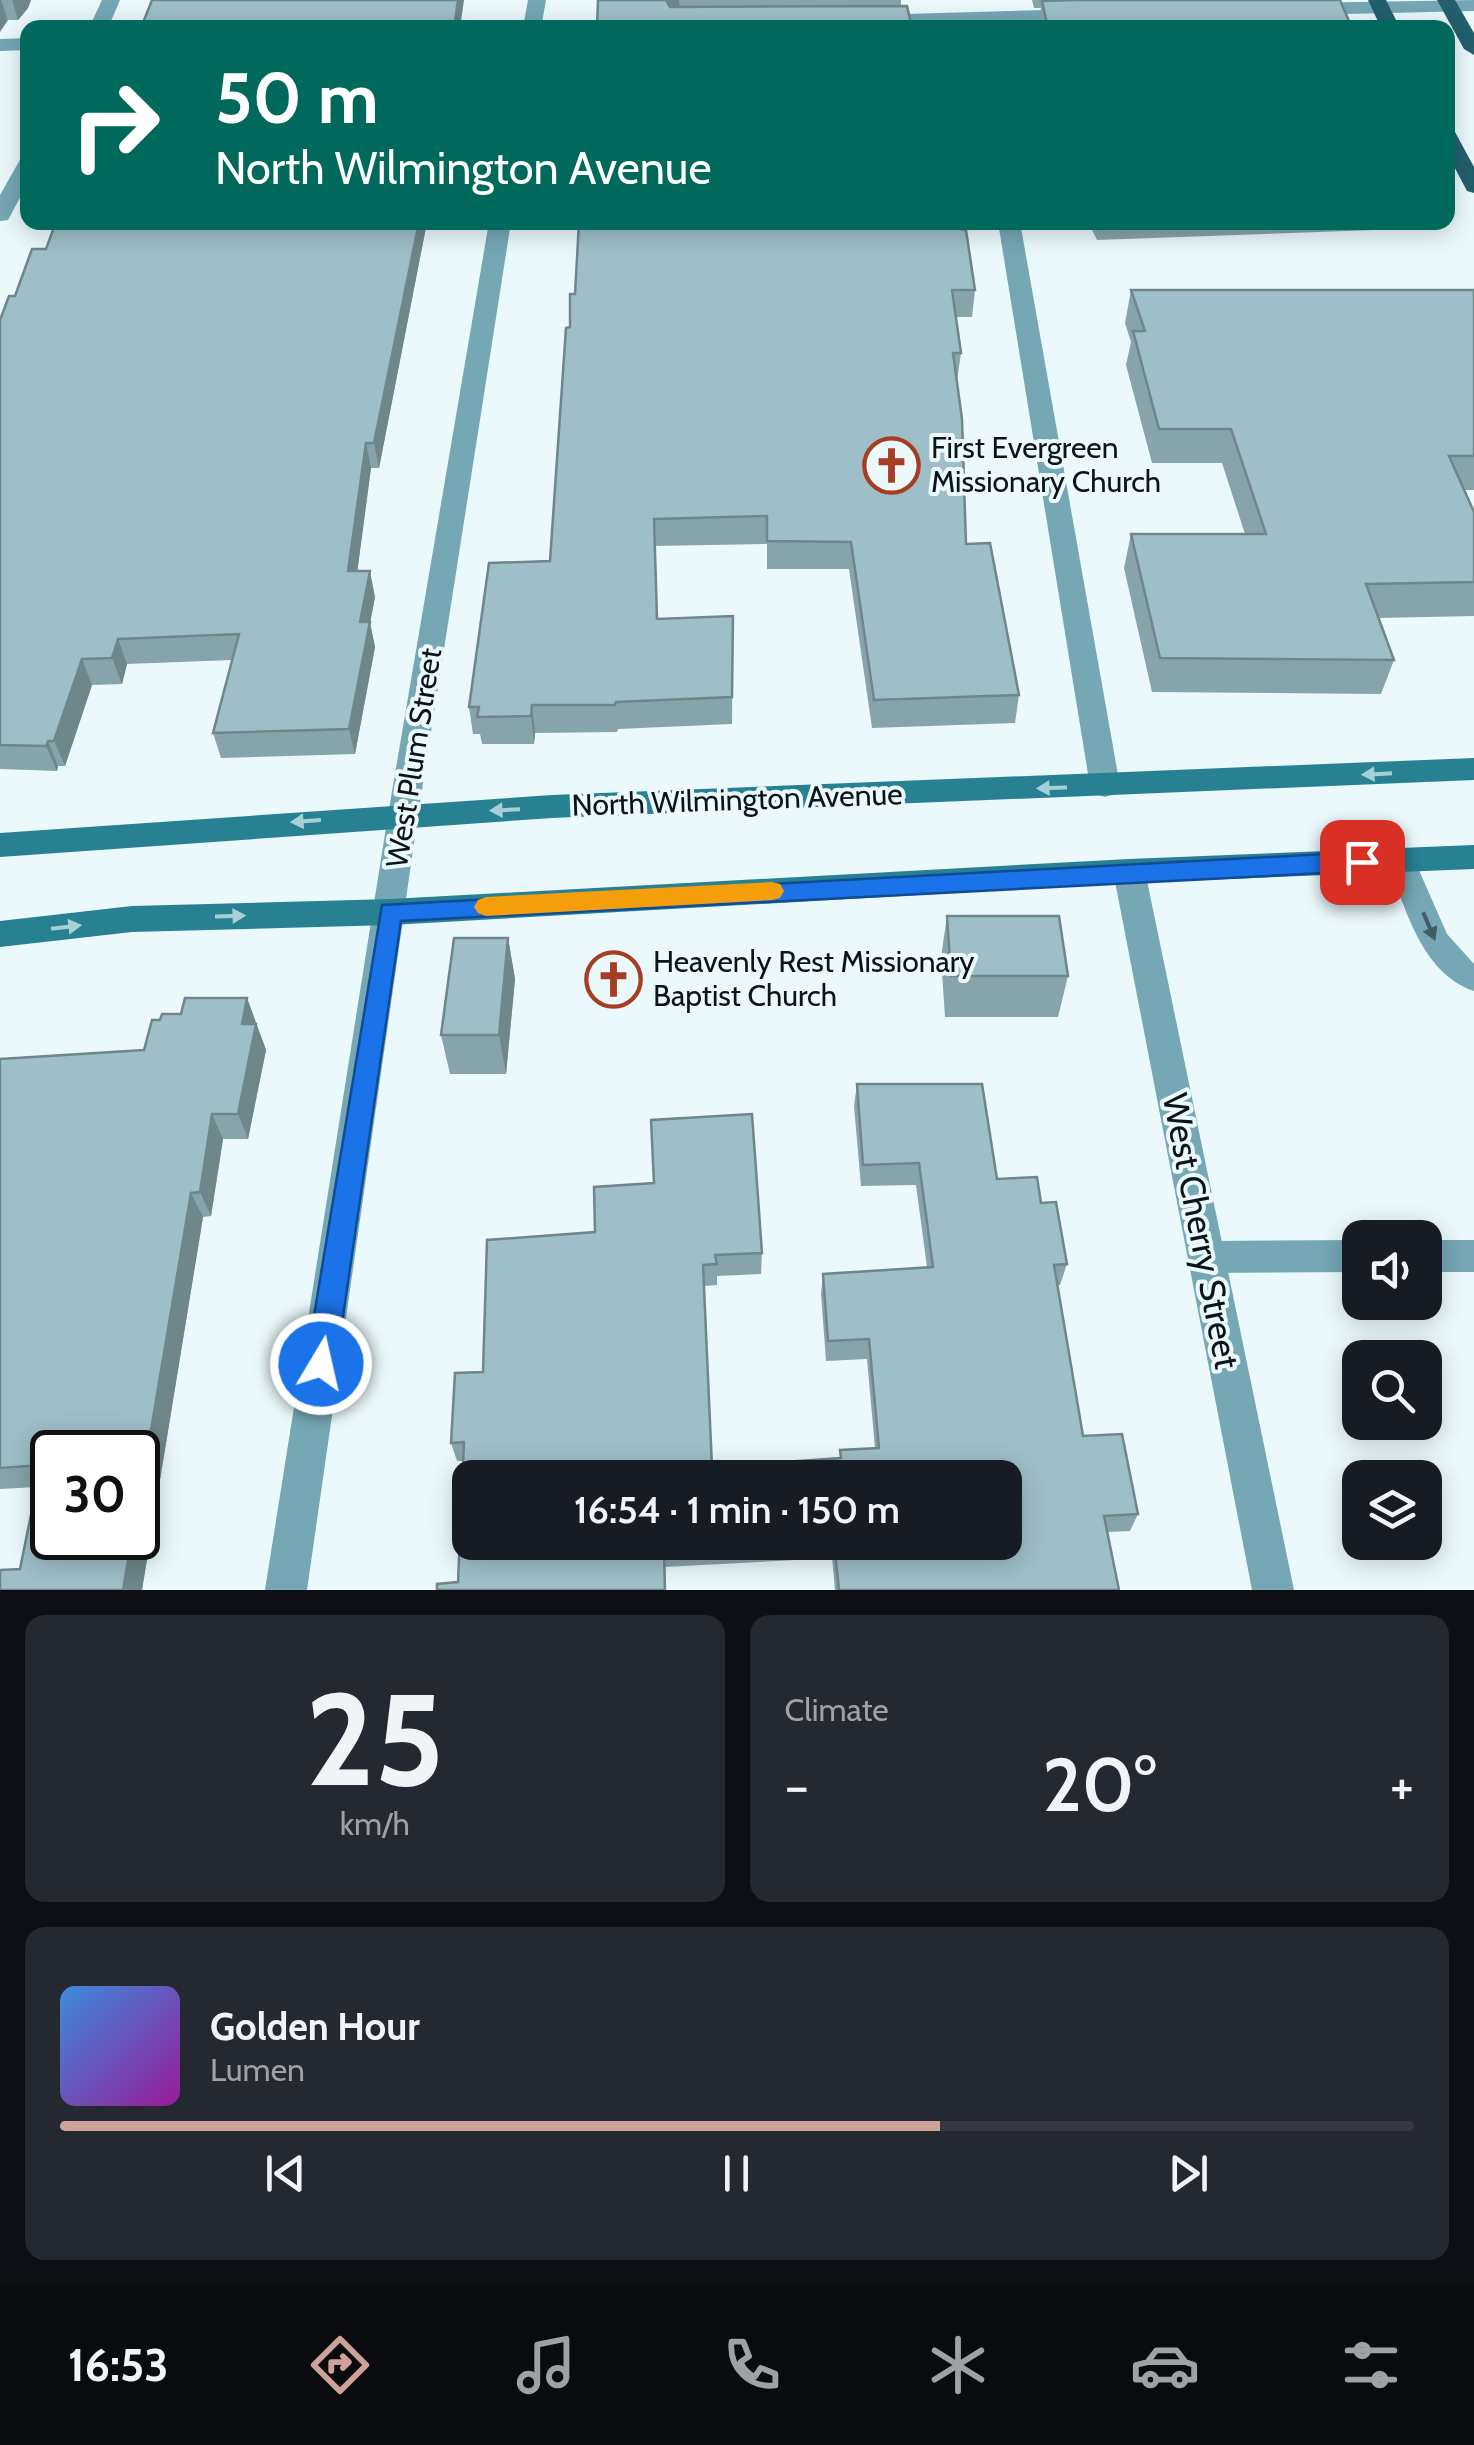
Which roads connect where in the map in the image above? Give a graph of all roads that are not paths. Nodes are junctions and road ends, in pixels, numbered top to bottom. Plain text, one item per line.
1 (1448, 3) edge
2 (1379, 4) edge
3 (1474, 5) edge
4 (1273, 10) edge
5 (1094, 14) edge
6 (974, 15) edge
7 (890, 20) edge
8 (1474, 48) edge
9 (1455, 150) edge
10 (20, 177) edge
11 (1474, 188) edge
12 (0, 215) edge
13 (499, 230) edge
14 (1010, 230) edge
15 (1474, 769) edge
16 (1105, 786) junction
17 (403, 815) junction
18 (0, 844) edge
19 (1474, 857) edge
20 (1400, 860) junction
21 (1129, 871) junction
22 (391, 912) junction
23 (0, 934) edge
24 (1474, 979) edge
25 (1342, 1256) edge
26 (1442, 1256) edge
27 (1474, 1256) edge
28 (1207, 1257) junction
29 (286, 1590) edge
30 (1273, 1590) edge

1 - 2 street
1 - 3 street
1 - 8 main road
2 - 4 street
5 - 6 street
6 - 7 street
9 - 11 main road
10 - 12 street
13 - 17 street, West Plum Street
14 - 16 street
15 -> 16 main road, North Wilmington Avenue
16 -> 17 main road, North Wilmington Avenue
17 -> 18 main road, North Wilmington Avenue
17 - 22 street, West Plum Street
19 - 20 main road
20 - 21 main road
20 -> 24 lane
21 - 22 main road
21 - 28 street, West Cherry Street
23 -> 22 main road
22 - 29 street, West Plum Street
25 - 28 lane
26 - 27 lane
28 - 30 street, West Cherry Street

